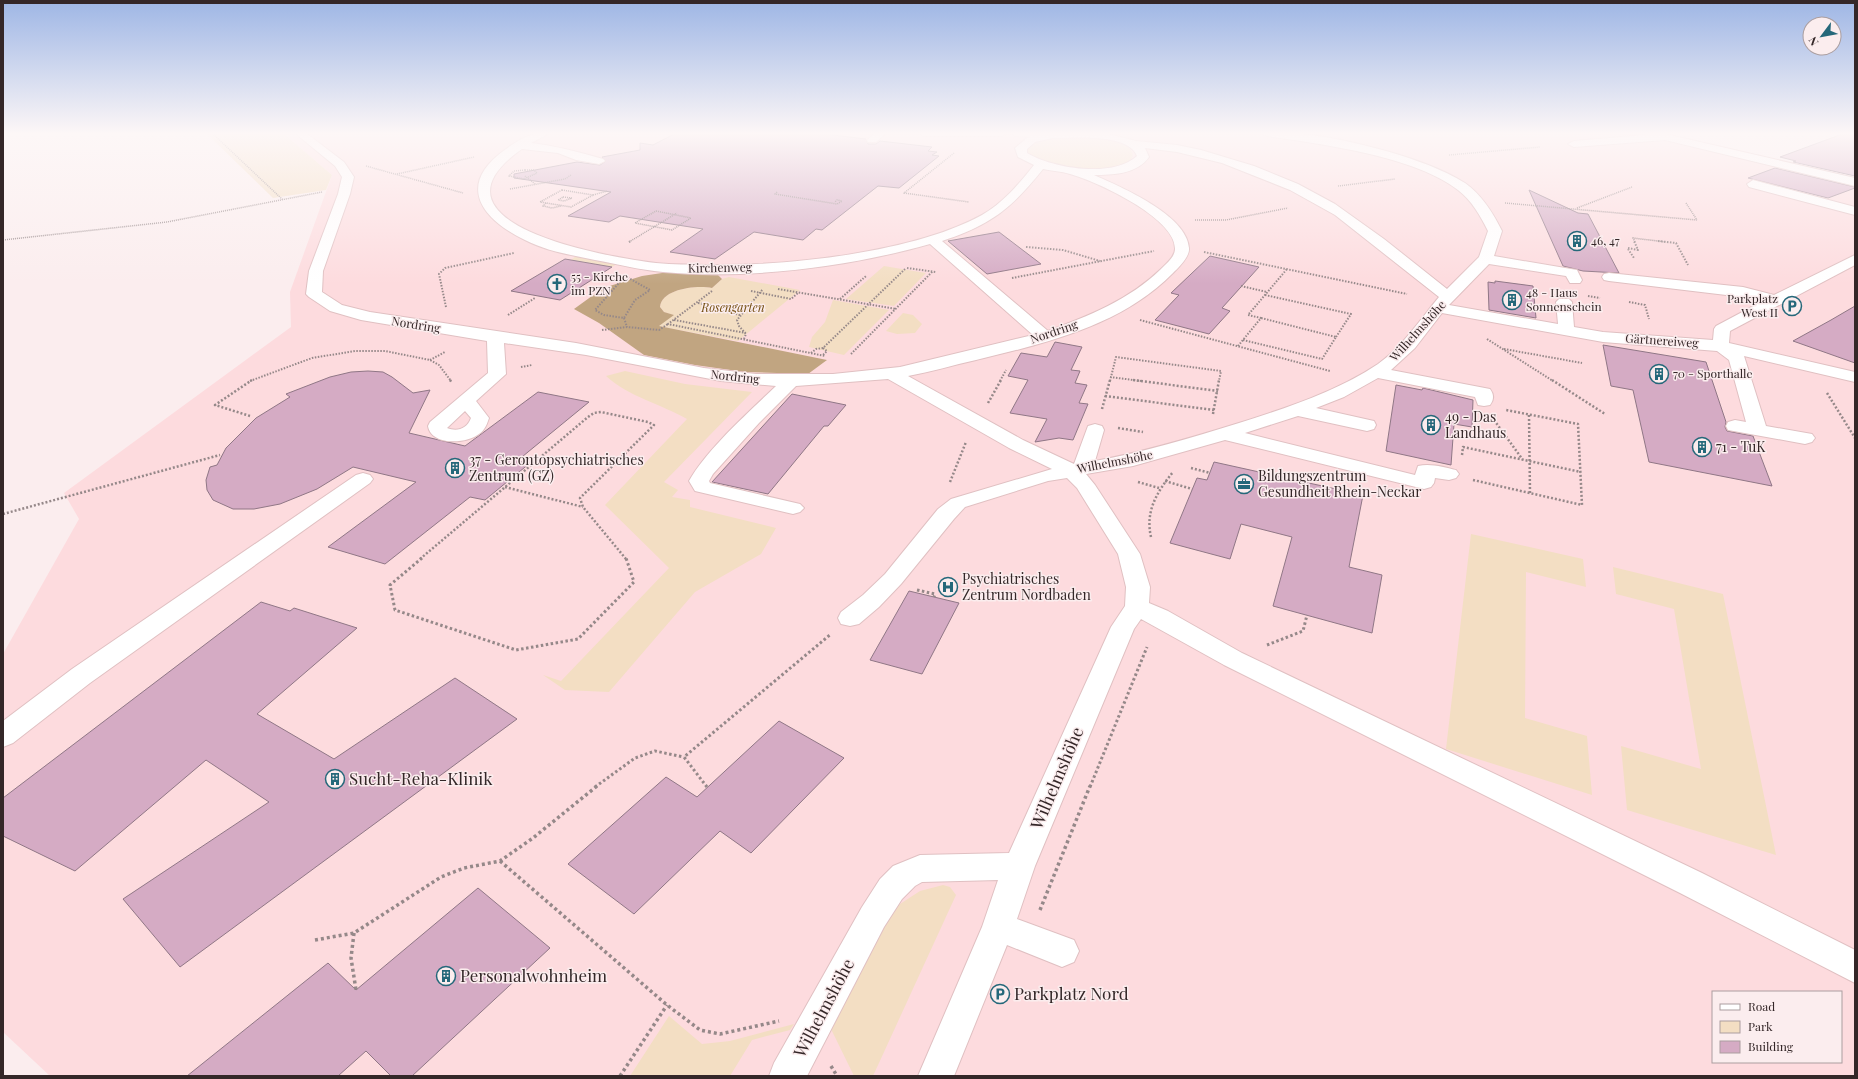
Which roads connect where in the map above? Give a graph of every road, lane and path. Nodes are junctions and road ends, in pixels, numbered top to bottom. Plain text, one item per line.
1 (264, 183) edge
2 (347, 183) edge
3 (432, 183) edge
4 (485, 183) edge
5 (539, 183) edge
6 (915, 183) edge
7 (1024, 183) edge
8 (1099, 183) edge
9 (1286, 183) edge
10 (1360, 183) edge
11 (1456, 183) edge
12 (535, 184) joint
13 (1753, 184) dead end
14 (346, 187) junction
15 (1632, 187) dead end
16 (608, 192) dead end
17 (777, 192) dead end
18 (594, 194) junction
19 (550, 196) junction
20 (484, 197) junction
21 (560, 198) junction
22 (283, 200) junction
23 (562, 201) junction
24 (1478, 201) junction
25 (835, 202) dead end
26 (1322, 202) junction
27 (546, 203) junction
28 (1686, 203) dead end
29 (555, 204) junction
30 (562, 206) junction
31 (1003, 207) junction
32 (1577, 208) junction
33 (1855, 211) edge
34 (677, 213) dead end
35 (674, 215) junction
36 (1168, 223) junction
37 (654, 226) junction
38 (932, 239) junction
39 (3, 240) edge
40 (632, 240) dead end
41 (551, 244) junction
42 (1026, 247) dead end
43 (1182, 248) junction
44 (1628, 248) dead end
45 (954, 257) junction
46 (1486, 259) junction
47 (1855, 259) edge
48 (1100, 262) junction
49 (790, 266) junction
50 (1688, 266) dead end
51 (906, 268) dead end
52 (1287, 269) junction
53 (868, 275) dead end
54 (1575, 280) dead end
55 (985, 283) junction
56 (1612, 284) dead end
57 (758, 286) dead end
58 (1241, 286) dead end
59 (766, 287) junction
60 (714, 290) dead end
61 (751, 291) dead end
62 (1267, 292) junction
63 (759, 293) junction
64 (798, 293) junction
65 (1265, 295) junction
66 (1600, 298) dead end
67 (840, 300) junction
68 (1775, 300) junction
69 (1623, 301) dead end
70 (697, 302) junction
71 (1444, 302) junction
72 (1564, 302) joint
73 (867, 304) junction
74 (722, 307) junction
75 (446, 308) dead end
76 (746, 308) junction
77 (896, 309) junction
78 (1108, 312) junction
79 (741, 315) junction
80 (624, 318) junction
81 (1261, 318) junction
82 (674, 320) junction
83 (1650, 323) dead end
84 (668, 324) junction
85 (709, 326) junction
86 (627, 327) junction
87 (599, 330) dead end
88 (1566, 330) junction
89 (704, 331) junction
90 (746, 334) junction
91 (1044, 336) junction
92 (1336, 336) junction
93 (1483, 336) dead end
94 (495, 337) junction
95 (744, 339) junction
96 (1243, 340) junction
97 (1238, 346) junction
98 (1721, 346) junction
99 (823, 348) junction
100 (1502, 348) junction
101 (811, 353) junction
102 (822, 356) junction
103 (845, 361) junction
104 (1582, 363) dead end
105 (536, 364) dead end
106 (1810, 366) junction
107 (1006, 370) dead end
108 (498, 374) junction
109 (891, 374) junction
110 (1368, 376) junction
111 (1110, 377) junction
112 (1855, 377) edge
113 (827, 379) junction
114 (792, 380) junction
115 (1218, 390) junction
116 (1105, 396) junction
117 (467, 402) joint
118 (1491, 405) joint
119 (1214, 410) junction
120 (1297, 410) junction
121 (1213, 414) dead end
122 (1605, 414) dead end
123 (1529, 415) junction
124 (250, 416) dead end
125 (1493, 418) dead end
126 (976, 422) junction
127 (1367, 425) dead end
128 (1735, 426) dead end
129 (1096, 427) junction
130 (1758, 430) junction
131 (1148, 433) dead end
132 (1224, 434) junction
133 (1805, 438) dead end
134 (1855, 438) edge
135 (220, 455) dead end
136 (1523, 460) junction
137 (1529, 462) junction
138 (1077, 469) junction
139 (1196, 470) dead end
140 (1581, 472) junction
141 (1210, 473) dead end
142 (1456, 476) junction
143 (363, 479) dead end
144 (1165, 482) dead end
145 (505, 487) junction
146 (1192, 489) dead end
147 (1530, 493) junction
148 (583, 507) junction
149 (793, 508) dead end
150 (950, 511) junction
151 (3, 514) edge
152 (918, 590) dead end
153 (934, 597) dead end
154 (1137, 607) junction
155 (1307, 615) dead end
156 (850, 618) joint
157 (1233, 659) junction
158 (3, 736) edge
159 (684, 757) junction
160 (707, 788) dead end
161 (500, 861) junction
162 (1020, 866) junction
163 (998, 927) junction
164 (354, 932) junction
165 (315, 940) dead end
166 (1062, 951) dead end
167 (1855, 967) edge
168 (356, 990) dead end
169 (667, 1005) junction
170 (822, 1011) junction
171 (832, 1067) dead end
172 (620, 1076) edge
173 (787, 1076) edge
174 (837, 1076) edge
175 (936, 1076) edge

1 - 22 path
2 - 14 street, Nordring
3 - 20 path
4 - 20 street
5 - 12 path
6 - 31 path
7 - 31 street, Kirchenweg
8 - 36 street
9 - 26 street, Wilhelmshöhe
10 - 26 path
11 - 24 street
12 - 20 path
13 - 33 street
14 - 22 path
14 - 94 street, Nordring
15 - 32 path
16 - 18 path
17 - 25 path
18 - 19 path
18 - 30 path
19 - 21 path
19 - 27 path
20 - 41 street, Kirchenweg
21 - 23 path
21 - 23 path
22 - 39 path
23 - 29 path
24 - 32 path
24 - 46 street
26 - 36 path
26 - 71 street, Wilhelmshöhe
27 - 29 path
27 - 30 path
28 - 32 path
29 - 30 path
31 - 38 street, Kirchenweg
34 - 35 path
35 - 37 path
35 - 37 path
35 - 37 path
36 - 43 street
37 - 40 path
38 - 45 street
38 - 49 street, Kirchenweg
41 - 49 street, Kirchenweg
41 - 75 path
42 - 48 path
43 - 48 path
43 - 52 path
43 - 78 street, Nordring
44 - 50 path
45 - 55 street
45 - 77 path
46 - 54 street
46 - 71 street
47 - 68 street
48 - 55 path
49 - 59 path
51 - 73 path
52 - 62 path
52 - 71 path
53 - 67 path
55 - 91 street
56 - 68 street
57 - 59 path
58 - 62 path
59 - 63 path
59 - 64 path
60 - 70 path
61 - 63 path
62 - 65 path
63 - 64 path
63 - 76 path
64 - 67 path
65 - 81 path
65 - 92 path
66 - 72 path
67 - 73 path
68 - 98 street
69 - 83 path
70 - 74 path
70 - 82 path
71 - 88 street, Gärtnereiweg
71 - 110 street, Wilhelmshöhe
72 - 88 street
73 - 77 path
73 - 99 path
74 - 76 path
74 - 79 path
76 - 79 path
77 - 103 path
78 - 91 street, Nordring
78 - 97 path
79 - 90 path
80 - 80 path
80 - 86 path
81 - 92 path
81 - 96 path
82 - 84 path
82 - 85 path
84 - 86 path
84 - 89 path
85 - 89 path
85 - 90 path
86 - 87 path
88 - 98 street, Gärtnereiweg
89 - 95 path
90 - 95 path
91 - 109 street, Nordring
92 - 96 path
93 - 100 path
94 - 108 street
94 - 114 street, Nordring
95 - 101 path
96 - 97 path
97 - 110 path
98 - 106 street, Gärtnereiweg
98 - 130 street
99 - 101 path
99 - 102 path
100 - 104 path
100 - 122 path
101 - 102 path
102 - 103 path
103 - 113 path
105 - 108 path
106 - 112 street, Gärtnereiweg
106 - 134 path
107 - 126 path
108 - 117 street
109 - 113 street, Nordring
109 - 126 street, Wilhelmshöhe
110 - 118 street
110 - 120 street, Wilhelmshöhe
111 - 115 path
111 - 115 path
111 - 116 path
113 - 114 street, Nordring
114 - 149 street
115 - 119 path
116 - 119 path
116 - 129 path
117 - 124 path
118 - 123 path
119 - 121 path
120 - 127 street
120 - 132 street, Wilhelmshöhe
123 - 137 path
123 - 140 path
125 - 136 path
126 - 138 street, Wilhelmshöhe
126 - 150 path
128 - 130 street
129 - 131 path
129 - 138 street
130 - 133 street
132 - 138 street, Wilhelmshöhe
132 - 142 street
135 - 151 path
136 - 137 path
136 - 142 path
137 - 140 path
137 - 147 path
138 - 150 street
138 - 154 street, Wilhelmshöhe
139 - 141 path
140 - 147 path
142 - 147 path
143 - 158 street
144 - 146 path
145 - 148 path
145 - 148 path
145 - 148 path
150 - 156 street
152 - 153 path
154 - 157 street
154 - 162 street, Wilhelmshöhe
155 - 157 path
156 - 159 path
157 - 167 street
159 - 160 path
159 - 161 path
161 - 164 path
161 - 169 path
162 - 163 street, Wilhelmshöhe
162 - 170 street, Wilhelmshöhe
163 - 166 street
163 - 175 street, Wilhelmshöhe
164 - 165 path
164 - 168 path
169 - 170 path
169 - 172 path
170 - 173 street, Wilhelmshöhe
171 - 174 path

